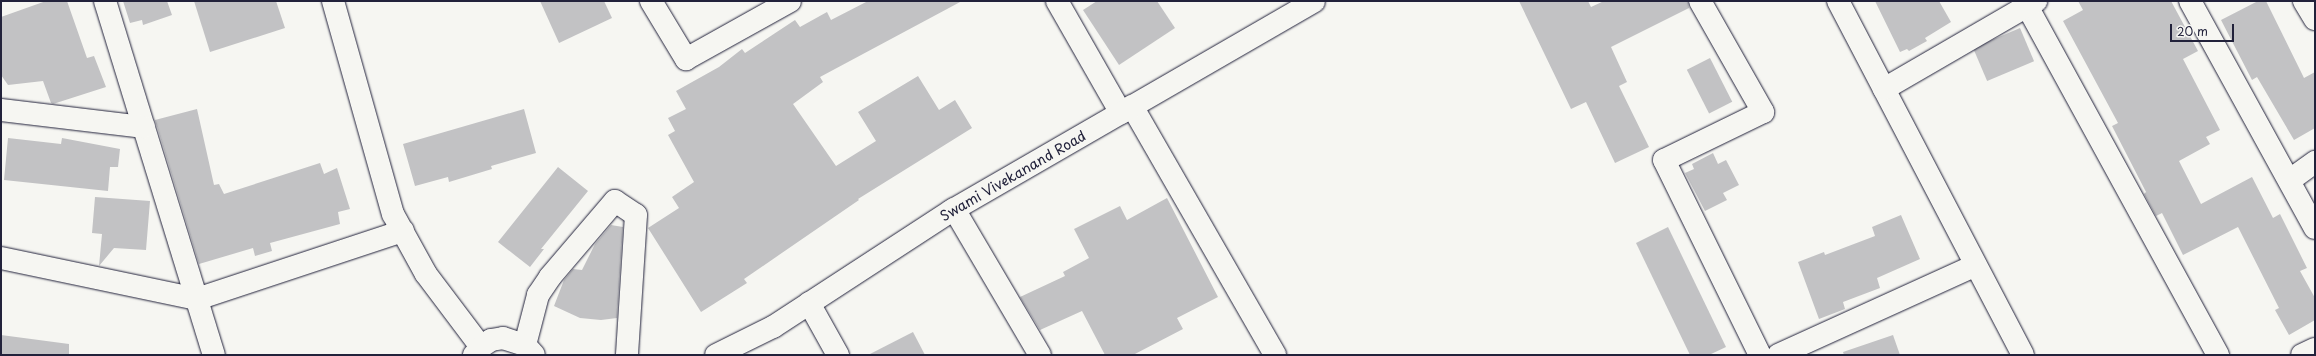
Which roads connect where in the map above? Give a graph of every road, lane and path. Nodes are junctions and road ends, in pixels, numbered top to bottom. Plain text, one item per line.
1 (105, 1) edge
2 (333, 1) edge
3 (651, 1) edge
4 (790, 1) edge
5 (1057, 1) edge
6 (1700, 1) edge
7 (1838, 1) edge
8 (2190, 1) edge
9 (2304, 1) edge
10 (1310, 2) edge
11 (2032, 3) edge
12 (2315, 19) edge
13 (1884, 89) junction
14 (1, 110) edge
15 (1126, 110) junction
16 (144, 127) junction
17 (2315, 162) edge
18 (2290, 180) junction
19 (954, 209) junction
20 (2315, 228) edge
21 (403, 231) junction
22 (1, 258) edge
23 (1976, 265) junction
24 (197, 299) junction
25 (809, 303) junction
26 (1814, 348) edge
27 (2315, 349) edge
28 (529, 350) edge
29 (478, 351) edge
30 (214, 355) edge
31 (627, 355) edge
32 (716, 355) edge
33 (838, 355) edge
34 (1040, 355) edge
35 (1275, 355) edge
36 (1760, 355) edge
37 (1778, 355) edge
38 (2023, 355) edge
39 (2218, 355) edge
40 (2302, 355) edge

1 - 16 street
2 - 21 street
3 - 4 street
5 - 15 street
6 - 36 street
7 - 13 street
8 - 18 street
9 - 12 street
10 - 15 street, Swami Vivekanand Road
11 - 13 street
11 - 39 street
13 - 23 street
14 - 16 street
15 - 19 street, Swami Vivekanand Road
15 - 35 street
16 - 24 street
17 - 18 street
18 - 20 street
19 - 25 street, Swami Vivekanand Road
19 - 34 street
21 - 24 street
21 - 29 street
22 - 24 street
23 - 26 street
23 - 38 street
24 - 30 street
25 - 32 street, Swami Vivekanand Road
25 - 33 street
26 - 37 street
27 - 40 street
28 - 29 street
28 - 31 street

